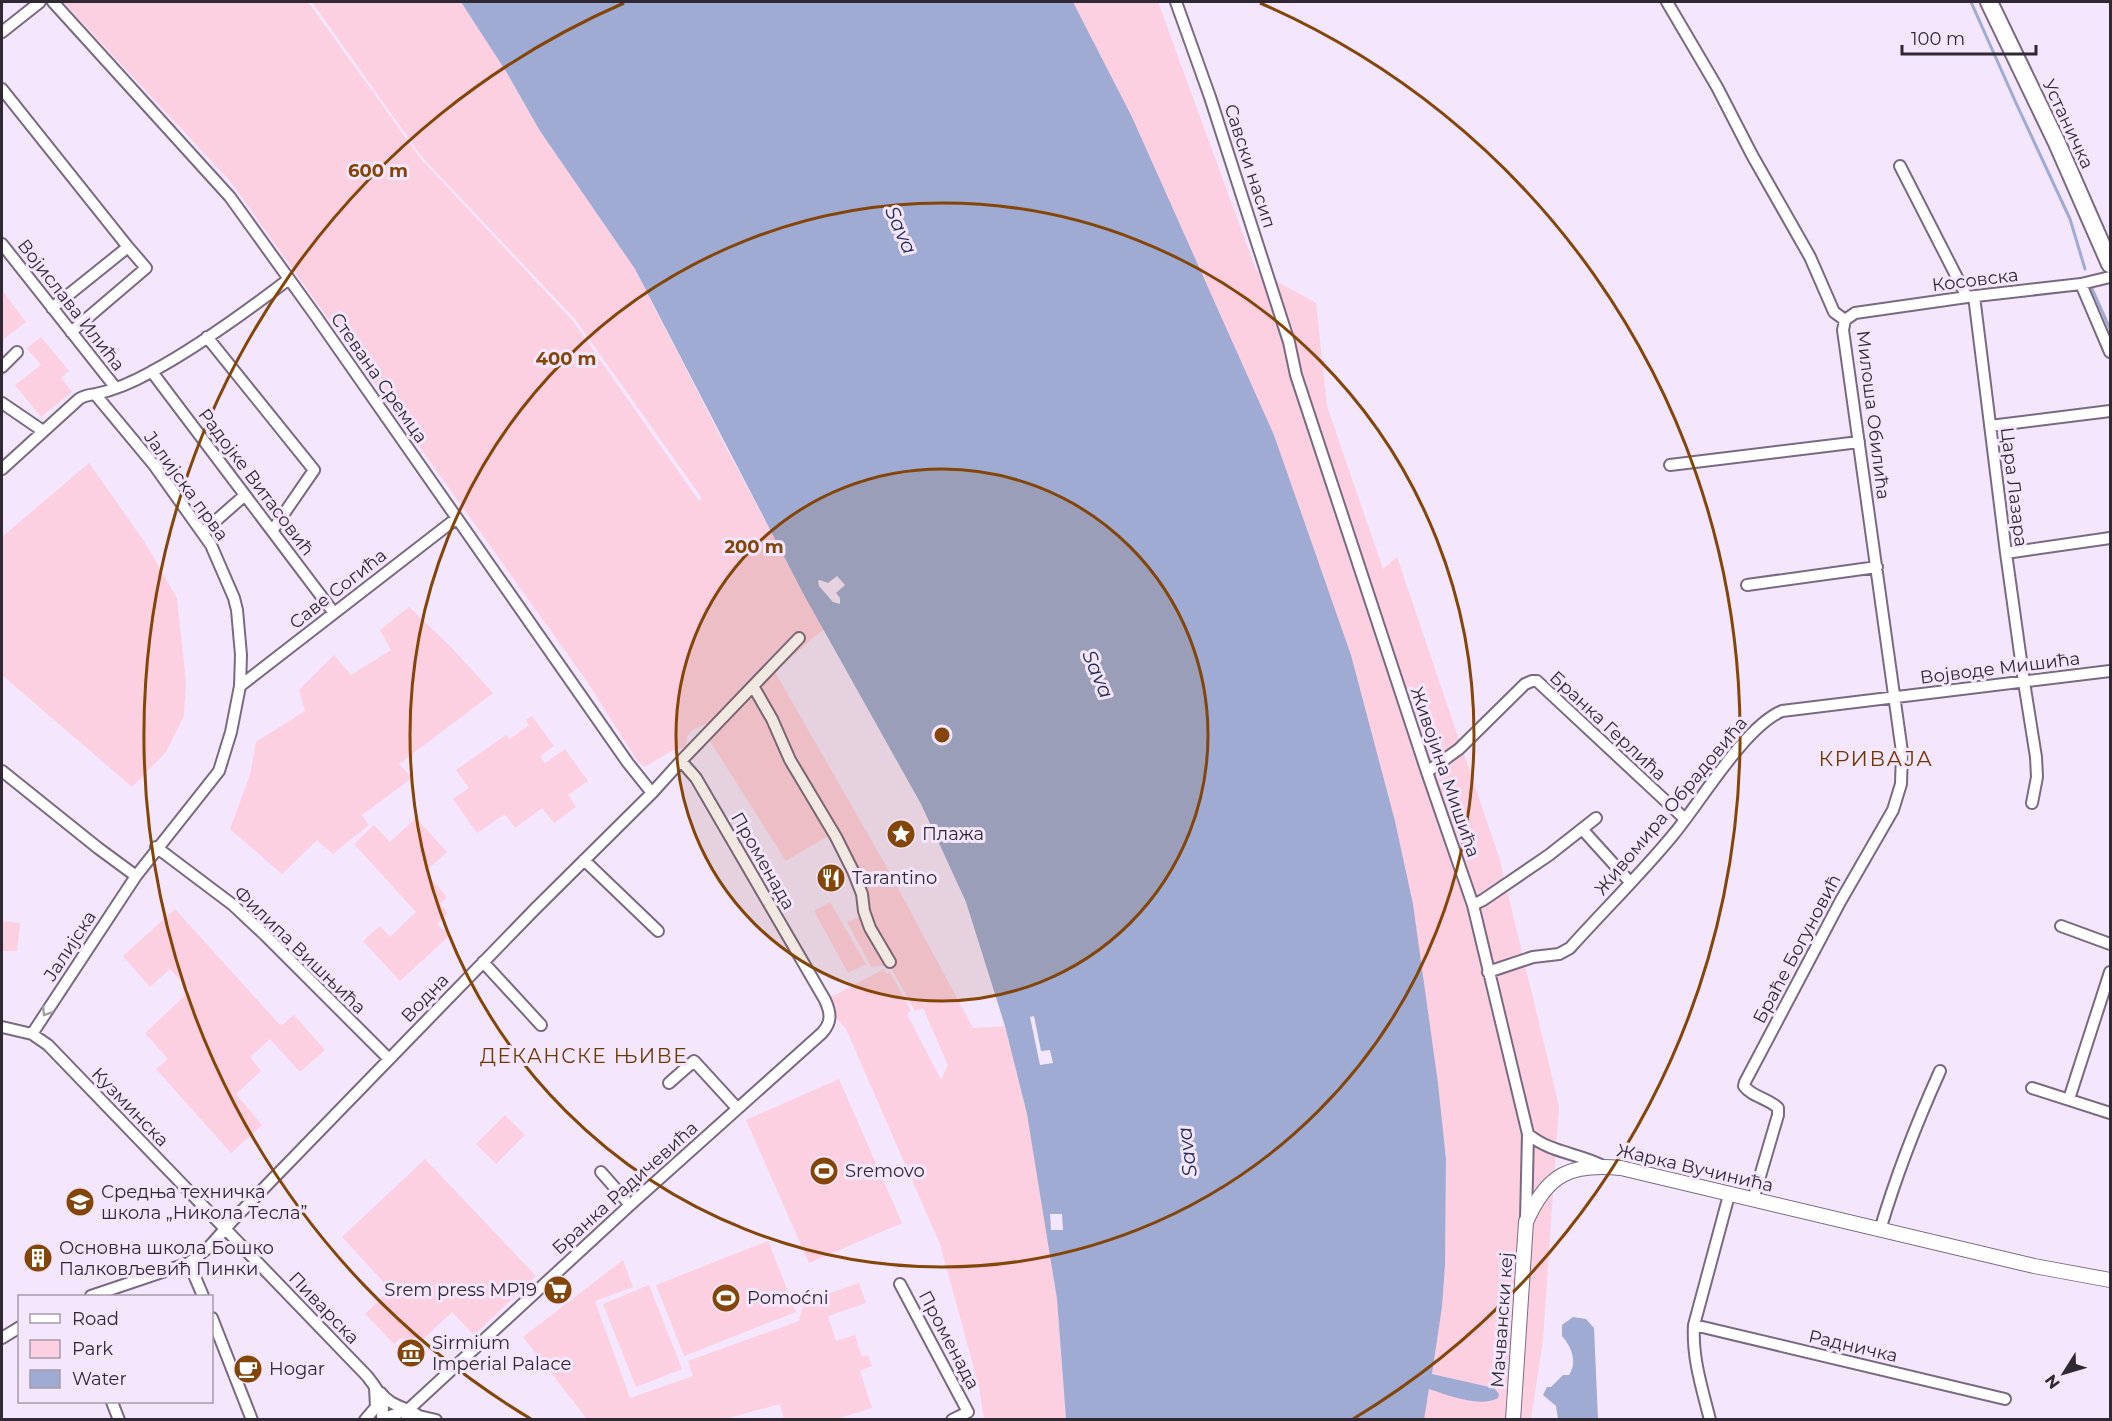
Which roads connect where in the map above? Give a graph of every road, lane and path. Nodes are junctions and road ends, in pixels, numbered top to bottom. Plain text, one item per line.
1 (40, 2) edge
2 (53, 2) edge
3 (1176, 2) edge
4 (1667, 2) edge
5 (1989, 2) edge
6 (2, 32) edge
7 (2, 89) edge
8 (1900, 166) dead end
9 (2, 244) edge
10 (128, 247) junction
11 (2110, 264) edge
12 (2110, 277) edge
13 (289, 279) junction
14 (2080, 284) junction
15 (1970, 297) junction
16 (52, 308) junction
17 (1845, 321) junction
18 (71, 332) junction
19 (207, 337) junction
20 (1289, 342) joint
21 (17, 352) dead end
22 (2110, 352) edge
23 (2, 367) edge
24 (152, 372) junction
25 (115, 387) junction
26 (95, 394) junction
27 (2, 403) edge
28 (2110, 411) edge
29 (1990, 426) junction
30 (43, 431) junction
31 (1859, 442) junction
32 (1670, 465) dead end
33 (2, 469) edge
34 (244, 495) junction
35 (457, 518) junction
36 (272, 531) junction
37 (202, 532) junction
38 (2110, 538) edge
39 (2006, 553) junction
40 (1876, 567) junction
41 (1747, 585) dead end
42 (334, 613) junction
43 (799, 638) dead end
44 (2110, 671) edge
45 (2024, 682) junction
46 (753, 686) junction
47 (240, 687) junction
48 (1894, 698) junction
49 (681, 761) junction
50 (2, 771) edge
51 (1427, 772) junction
52 (652, 793) junction
53 (2032, 803) dead end
54 (1596, 818) dead end
55 (1685, 819) junction
56 (1582, 829) junction
57 (156, 847) junction
58 (584, 860) junction
59 (136, 876) junction
60 (1630, 882) junction
61 (1473, 905) junction
62 (2061, 926) dead end
63 (658, 931) dead end
64 (2110, 944) edge
65 (890, 962) dead end
66 (483, 963) junction
67 (1488, 972) junction
68 (2110, 972) edge
69 (831, 1019) joint
70 (542, 1025) dead end
71 (2, 1027) edge
72 (32, 1034) junction
73 (389, 1059) junction
74 (1940, 1071) dead end
75 (669, 1083) dead end
76 (2032, 1088) dead end
77 (2069, 1099) junction
78 (737, 1108) junction
79 (2110, 1113) edge
80 (1528, 1134) junction
81 (1603, 1166) junction
82 (601, 1172) dead end
83 (1729, 1195) junction
84 (1753, 1200) junction
85 (630, 1205) junction
86 (1526, 1222) junction
87 (224, 1229) junction
88 (1880, 1230) junction
89 (189, 1263) junction
90 (2107, 1280) edge
91 (900, 1284) dead end
92 (94, 1295) edge
93 (203, 1295) edge
94 (213, 1321) edge
95 (1694, 1325) junction
96 (18, 1328) edge
97 (2, 1338) edge
98 (374, 1385) junction
99 (2005, 1399) dead end
100 (113, 1403) edge
101 (411, 1415) edge
102 (368, 1417) edge
103 (385, 1418) edge
104 (119, 1419) edge
105 (252, 1419) edge
106 (436, 1419) edge
107 (952, 1419) edge
108 (1513, 1419) edge
109 (1710, 1419) edge

1 - 6 street
2 - 13 street, Стевана Сремца
3 - 20 street, Савски насип
4 - 17 street, Милоша Обилића
5 - 11 main road, Устаничка
7 - 10 street
8 - 15 street
9 - 16 street, Војислава Илића
10 - 16 street
10 - 18 street
12 - 14 street, Косовска
13 - 19 street
13 - 35 street, Стевана Сремца
14 - 15 street, Косовска
14 - 22 street
15 - 17 street, Косовска
15 - 29 street, Цара Лазара
16 - 18 street, Војислава Илића
17 - 31 street, Милоша Обилића
18 - 25 street, Војислава Илића
19 - 24 street
19 - 36 street
20 - 51 street, Живојина Мишића
21 - 23 street
24 - 25 street
24 - 34 street, Радојке Витасовић
25 - 26 street
26 - 30 street
26 - 37 street, Јалијска прва
27 - 30 street
28 - 29 street
29 - 39 street, Цара Лазара
30 - 33 street
31 - 32 street
31 - 40 street, Милоша Обилића
34 - 36 street, Радојке Витасовић
34 - 37 street
35 - 42 street, Саве Согића
35 - 52 street, Стевана Сремца
36 - 42 street, Радојке Витасовић
37 - 47 street, Јалијска прва
38 - 39 street
39 - 45 street, Цара Лазара
40 - 41 street
40 - 48 street, Милоша Обилића
42 - 47 street, Саве Согића
43 - 46 street
44 - 45 street, Војводе Мишића
45 - 48 street, Војводе Мишића
45 - 53 street, Цара Лазара
46 - 49 street
46 - 65 street
47 - 57 street, Јалијска прва
48 - 55 street, Живомира Обрадовића
48 - 84 street, Браће Богуновић
49 - 52 street
49 - 69 street, Променада
50 - 59 street
51 - 55 street, Бранка Герлића
51 - 61 street, Живојина Мишића
52 - 58 street, Водна
54 - 56 street
55 - 60 street, Живомира Обрадовића
56 - 60 street
56 - 61 street
57 - 59 street, Јалијска прва
57 - 73 street, Филипа Вишњића
58 - 63 street
58 - 66 street, Водна
59 -> 72 street, Јалијска
60 - 67 street, Живомира Обрадовића
61 - 67 street, Живојина Мишића
62 - 64 street
66 - 70 street
66 - 73 street, Водна
67 - 80 street, Живојина Мишића
68 - 77 street
69 - 78 street, Бранка Радичевића
71 - 72 street, Кузминска
72 - 87 street, Кузминска
73 - 87 street, Водна
74 - 88 street
75 - 78 street
76 - 77 street
77 - 79 street
78 - 85 street, Бранка Радичевића
80 - 81 street
80 - 86 street, Живојина Мишића
81 - 83 street, Жарка Вучинића
81 - 86 street, Жарка Вучинића
82 - 85 street
83 - 84 street, Жарка Вучинића
83 - 95 street
84 - 88 street, Жарка Вучинића
85 - 101 street, Бранка Радичевића
86 - 108 street, Мачвански кеј
87 - 89 street, Водна
87 - 98 street, Пиварска
88 - 90 street, Жарка Вучинића
89 - 92 street
89 - 93 street
91 - 107 street, Променада
94 - 105 street
95 - 99 street, Радничка
95 - 109 street
96 - 97 street
98 - 101 street, Пиварска
98 - 102 street
98 - 103 street, Пиварска
100 - 104 street
101 - 103 street
101 - 106 street
102 - 103 street

